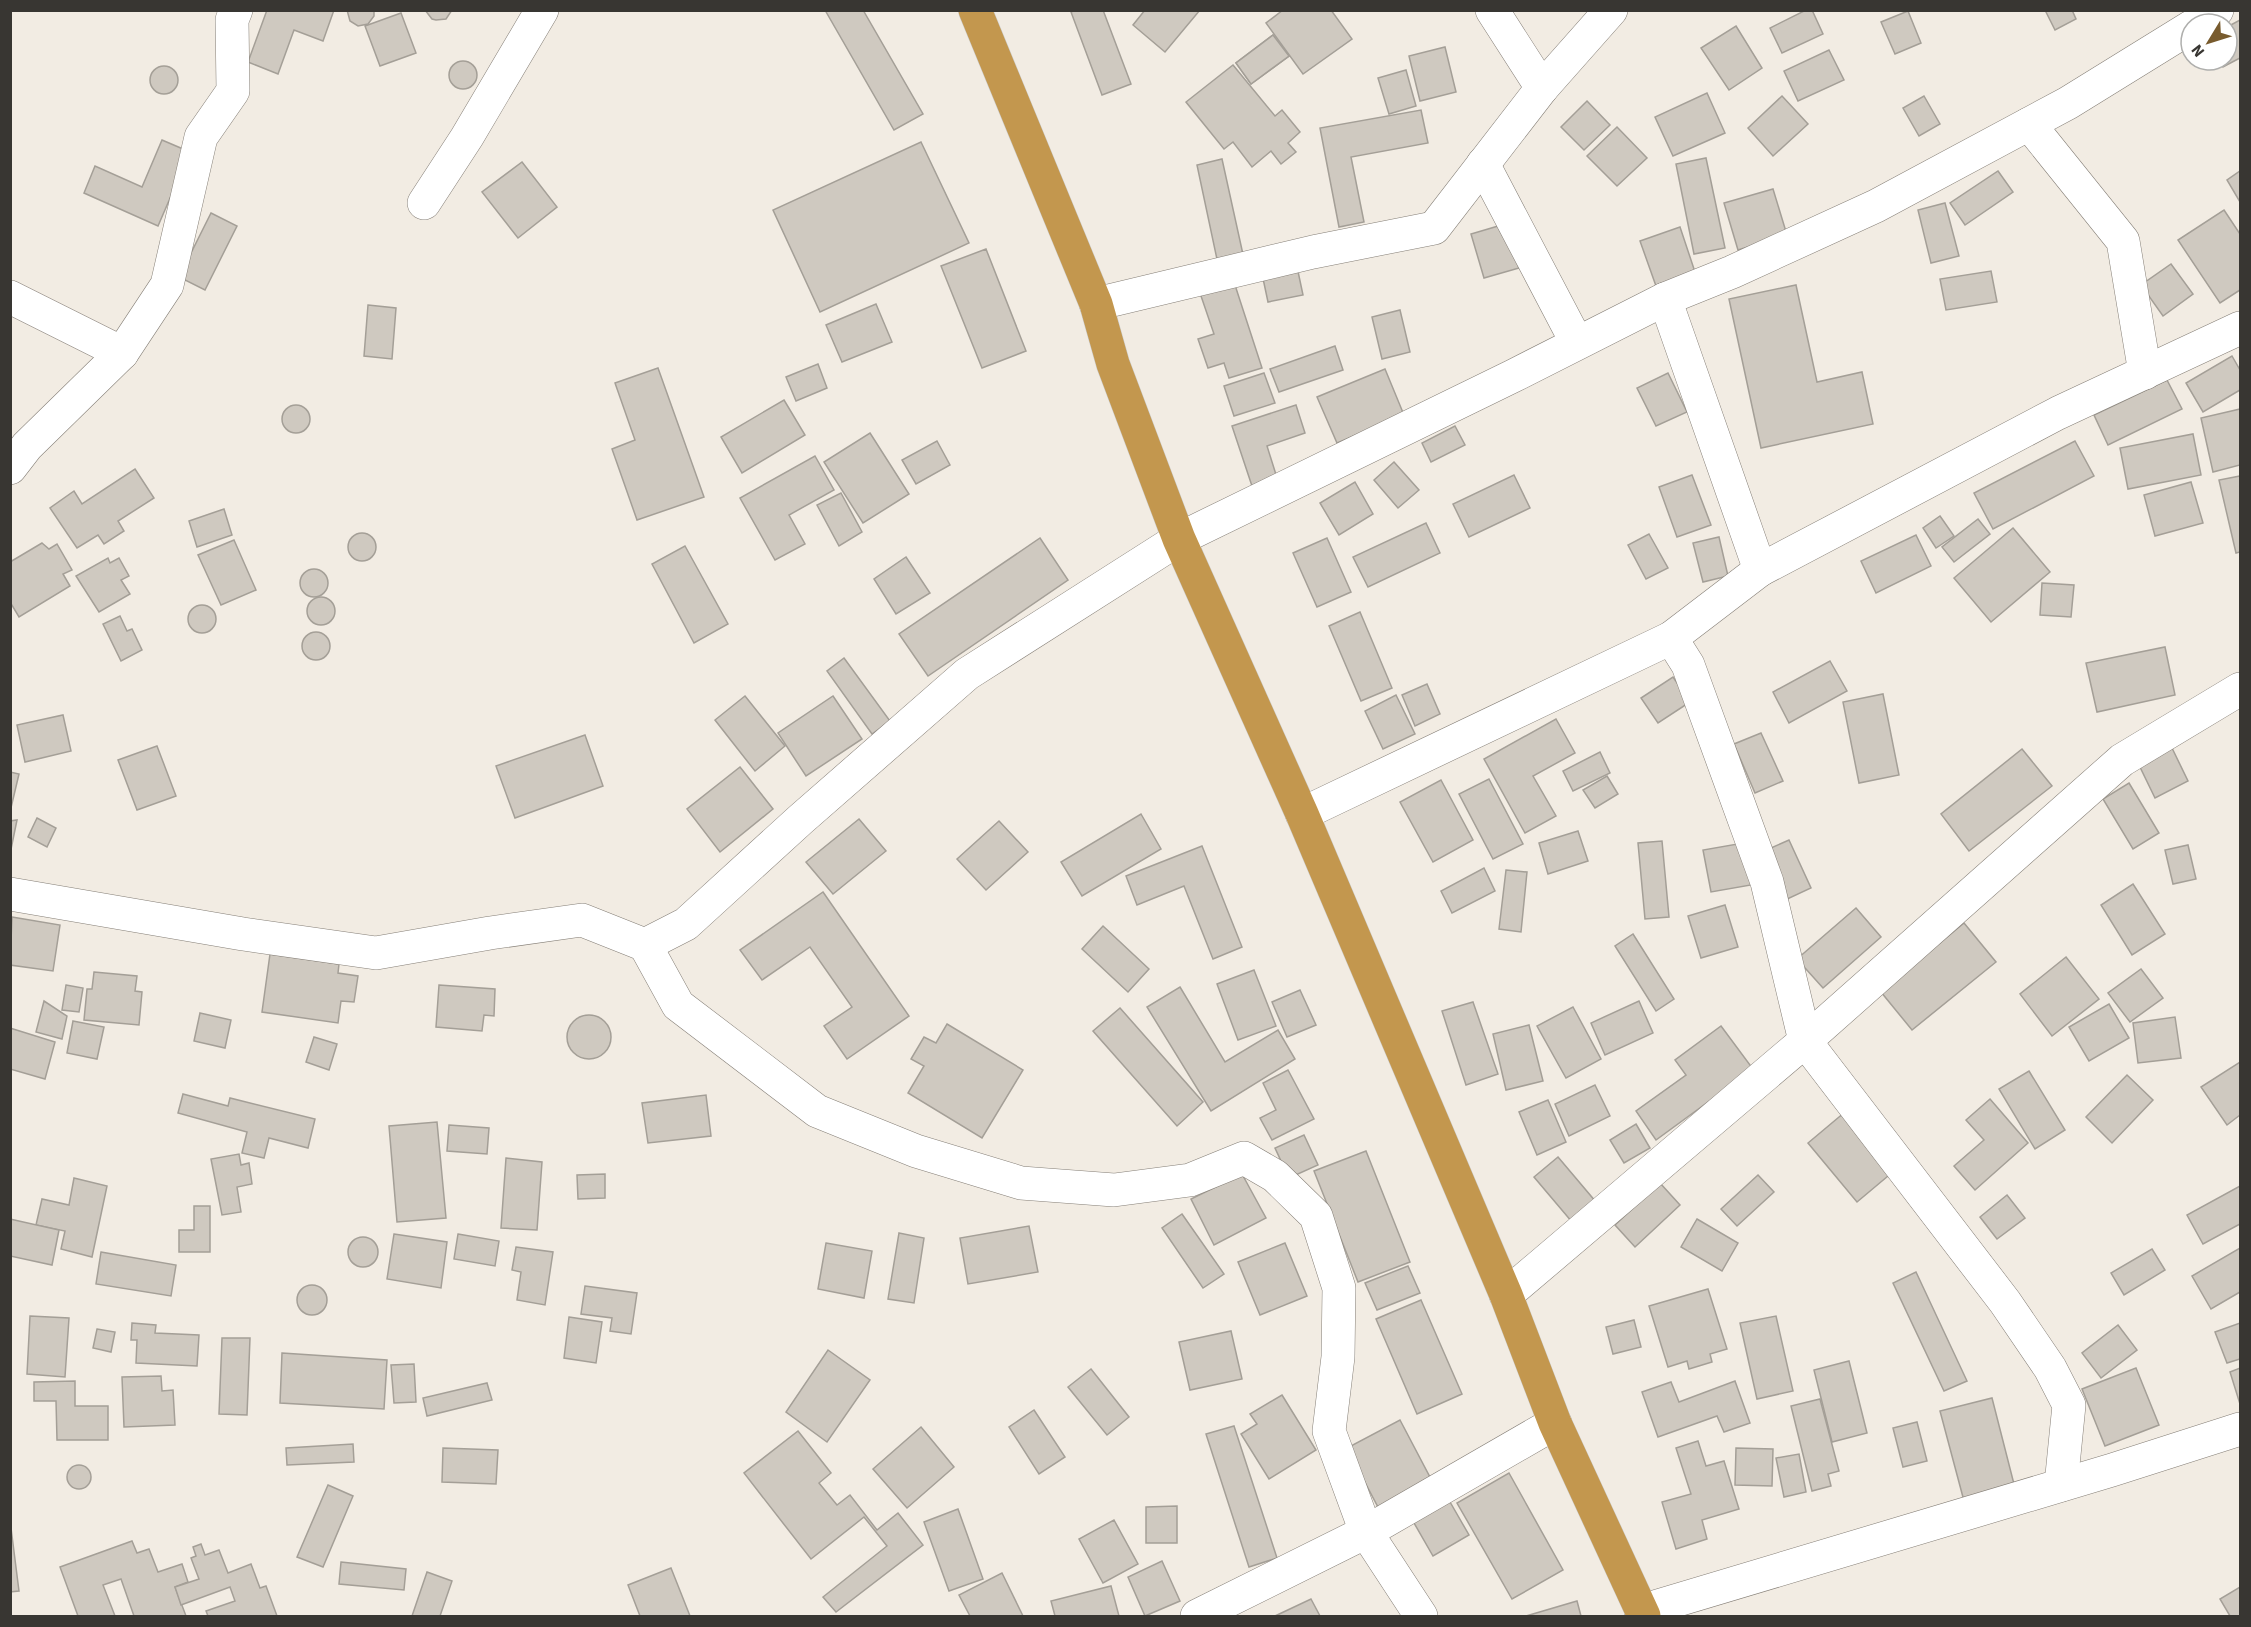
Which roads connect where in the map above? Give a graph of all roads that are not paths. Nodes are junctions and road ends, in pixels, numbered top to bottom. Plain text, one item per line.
1 (236, 10) edge
2 (542, 10) edge
3 (975, 10) edge
4 (1492, 10) edge
5 (1611, 10) edge
6 (2179, 34) edge
7 (1542, 88) junction
8 (2029, 123) junction
9 (1483, 164) junction
10 (424, 203) dead end
11 (10, 297) edge
12 (1665, 300) junction
13 (1096, 304) junction
14 (2241, 328) edge
15 (1577, 343) junction
16 (122, 353) junction
17 (2145, 373) junction
18 (10, 468) edge
19 (1179, 539) junction
20 (1760, 570) junction
21 (1671, 638) junction
22 (2241, 689) edge
23 (1302, 814) junction
24 (10, 894) edge
25 (645, 945) junction
26 (1805, 1041) junction
27 (1506, 1295) junction
28 (1555, 1423) junction
29 (2241, 1429) edge
30 (2061, 1485) junction
31 (1366, 1532) junction
32 (1642, 1614) edge
33 (1197, 1617) edge
34 (1420, 1617) edge

1 - 16 street
2 - 10 street
3 - 13 highway
4 - 7 street
5 - 7 street
6 - 8 street
7 - 9 street
8 - 12 street
8 - 17 street
9 - 13 street
9 - 15 street
11 - 16 street
12 - 15 street
12 - 20 street
13 - 19 highway
14 - 17 street
15 - 19 street
16 - 18 street
17 - 20 street
19 - 23 highway
19 - 25 street
20 - 21 street
21 - 23 street
21 - 26 street
22 - 26 street
23 - 27 highway
24 - 25 street
25 - 31 street
26 - 27 street
26 - 30 street
27 - 28 highway
28 - 31 street
28 - 32 highway
29 - 30 street
30 - 32 street
31 - 33 street
31 - 34 street

